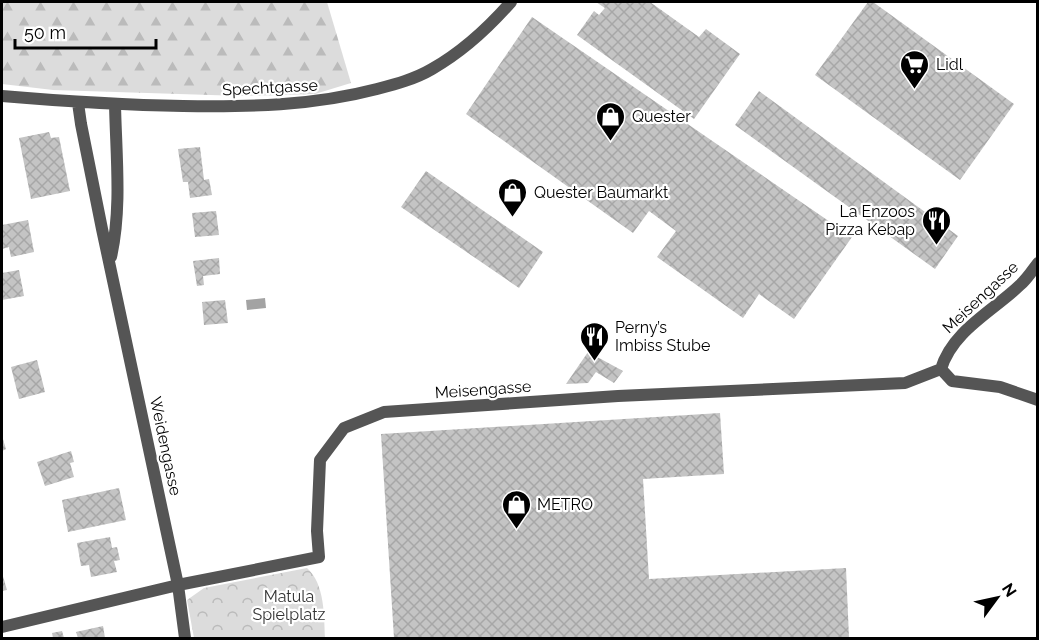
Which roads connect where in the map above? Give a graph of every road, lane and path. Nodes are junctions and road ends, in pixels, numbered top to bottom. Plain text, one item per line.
1 (511, 2) edge
2 (2, 96) edge
3 (78, 103) junction
4 (115, 104) junction
5 (110, 261) junction
6 (1038, 263) edge
7 (941, 369) junction
8 (1038, 400) edge
9 (178, 585) junction
10 (2, 627) edge
11 (185, 639) edge

1 - 4 street, Spechtgasse
2 - 3 street, Spechtgasse
3 - 4 street, Spechtgasse
3 - 5 street, Weidengasse
4 - 5 street, Weidengasse
5 - 9 street, Weidengasse
6 - 7 street, Meisengasse
7 - 8 street
7 - 9 street, Meisengasse
9 - 10 street, Meisengasse
9 - 11 street, Weidengasse

